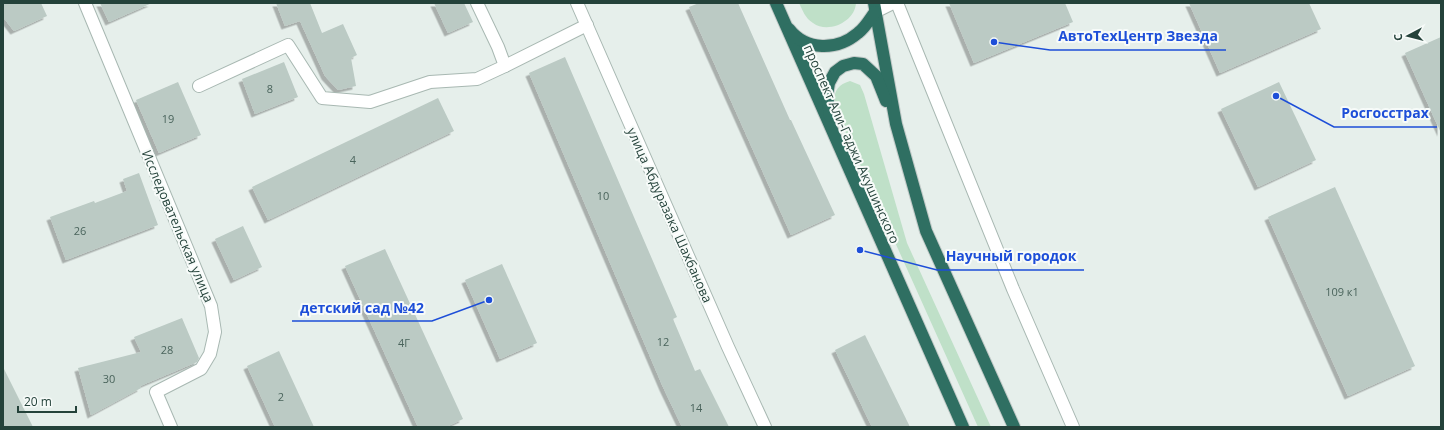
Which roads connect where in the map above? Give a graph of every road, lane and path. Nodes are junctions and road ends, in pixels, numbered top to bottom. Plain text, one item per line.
1 (85, 3) edge
2 (477, 3) edge
3 (577, 3) edge
4 (776, 3) edge
5 (893, 3) edge
6 (898, 3) edge
7 (874, 7) edge
8 (783, 20) junction
9 (586, 25) junction
10 (505, 66) junction
11 (199, 86) dead end
12 (896, 124) junction
13 (834, 137) junction
14 (171, 427) edge
15 (765, 427) edge
16 (963, 427) edge
17 (1014, 427) edge
18 (1073, 427) edge

1 - 14 street, Исследовательская улица
2 - 10 street
3 - 9 street, улица Абдуразака Шахбанова
4 - 8 highway, проспект Али-Гаджи Акушинского
5 - 7 street
6 - 18 street
7 - 8 highway
7 - 12 highway
8 - 13 highway, проспект Али-Гаджи Акушинского
9 - 10 street
9 - 15 street, улица Абдуразака Шахбанова
10 - 11 street
12 - 13 highway
12 - 17 highway
13 - 16 highway, проспект Али-Гаджи Акушинского

